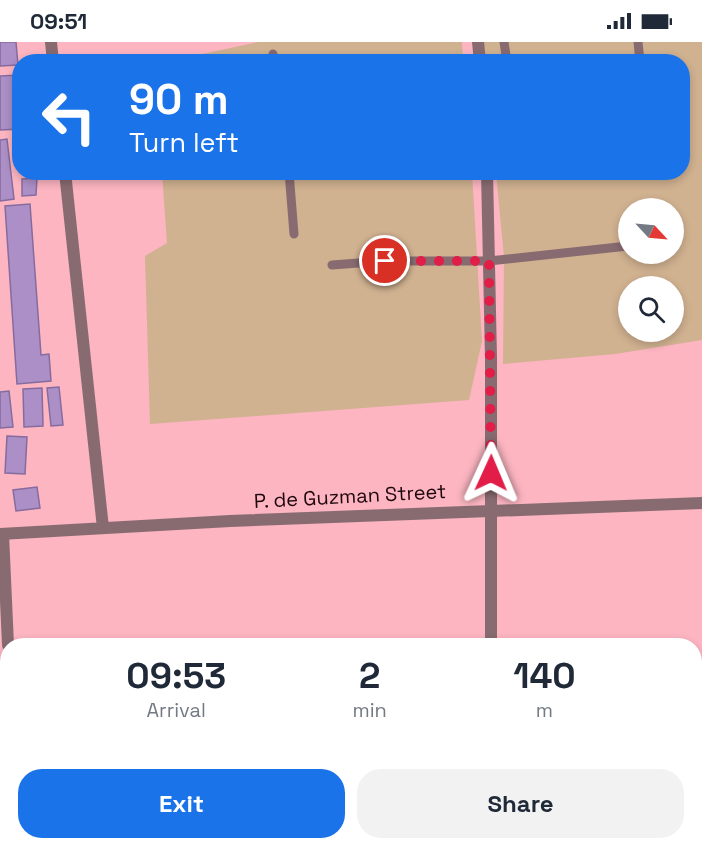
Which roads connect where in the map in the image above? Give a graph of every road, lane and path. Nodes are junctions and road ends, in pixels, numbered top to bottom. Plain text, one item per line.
1 (66, 180) edge
2 (290, 180) edge
3 (487, 180) edge
4 (294, 234) dead end
5 (618, 247) edge
6 (489, 261) junction
7 (332, 265) dead end
8 (702, 503) edge
9 (491, 510) junction
10 (103, 528) junction
11 (1, 534) edge
12 (8, 638) edge
13 (491, 638) edge

1 - 10 street
2 - 4 lane
3 - 6 street
5 - 6 lane
6 - 7 lane
6 - 9 street
8 - 9 street, P. de Guzman Street
9 - 10 street, P. de Guzman Street
9 - 13 street
10 - 11 street, P. de Guzman Street
11 - 12 street

